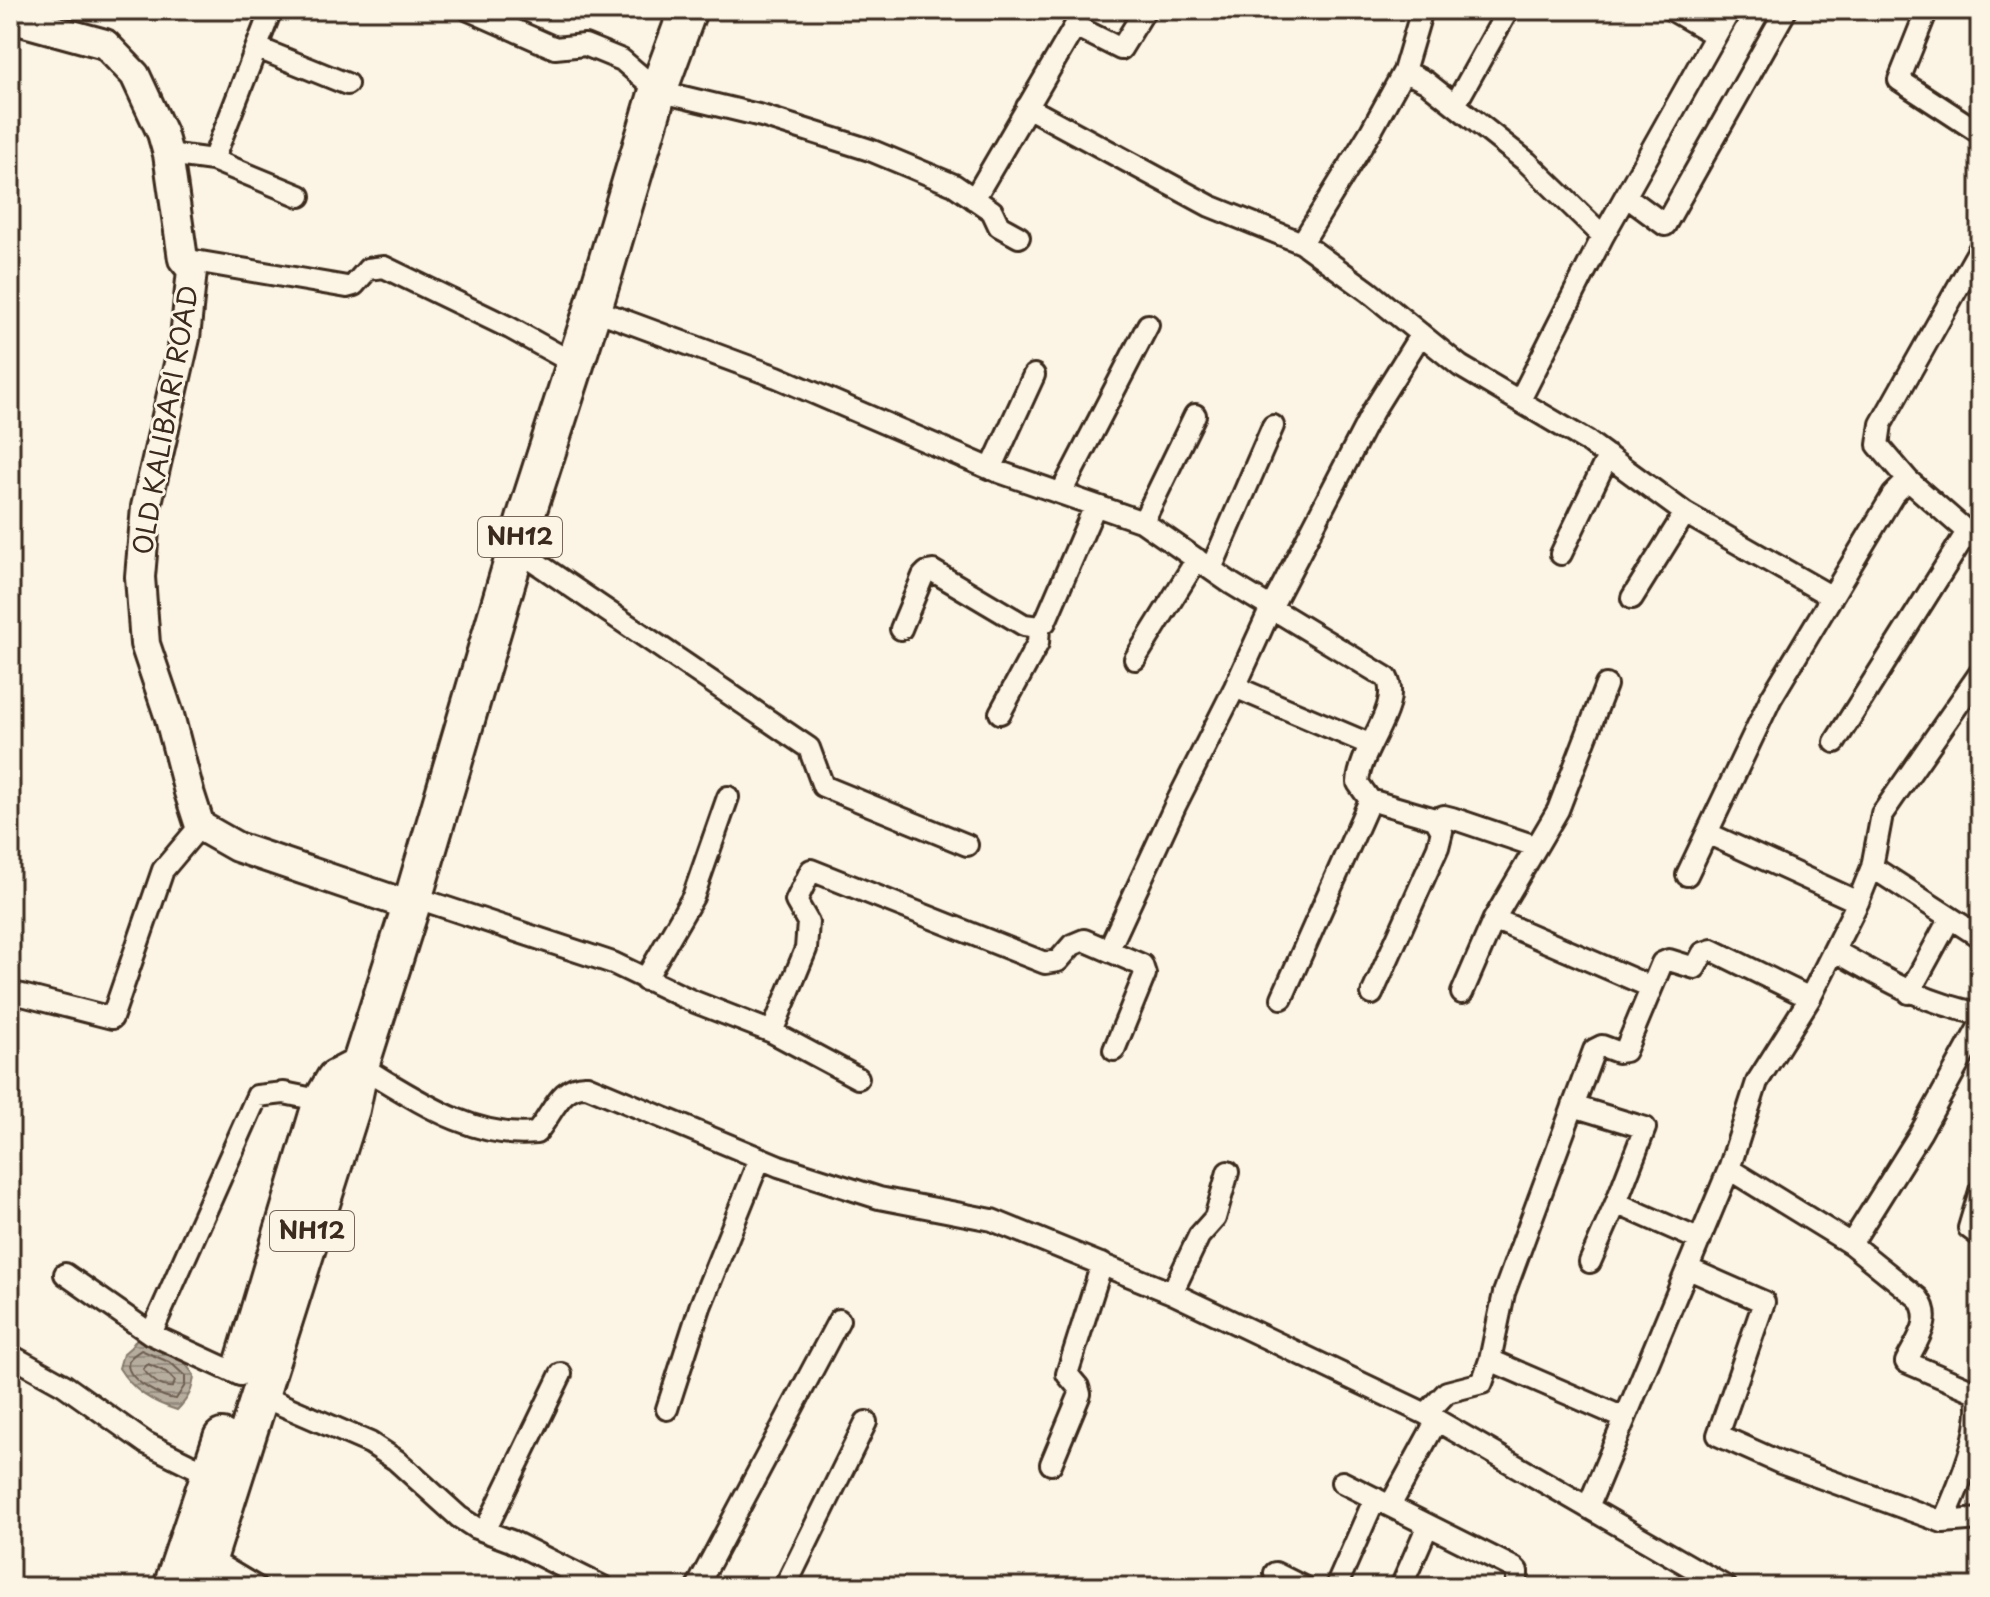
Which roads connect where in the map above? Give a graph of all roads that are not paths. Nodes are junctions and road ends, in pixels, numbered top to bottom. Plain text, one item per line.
1 (271, 10) edge
2 (469, 10) edge
3 (688, 10) edge
4 (1145, 10) edge
5 (1422, 10) edge
6 (1672, 10) edge
7 (1730, 10) edge
8 (1786, 10) edge
9 (1504, 11) edge
10 (1925, 12) edge
11 (10, 18) edge
12 (1714, 34) junction
13 (258, 48) junction
14 (1404, 71) junction
15 (347, 84) dead end
16 (658, 91) junction
17 (1455, 105) junction
18 (1027, 107) junction
19 (1980, 133) edge
20 (168, 154) junction
21 (213, 160) junction
22 (300, 196) dead end
23 (1627, 197) junction
24 (974, 199) junction
25 (1603, 236) junction
26 (1019, 237) dead end
27 (1302, 243) junction
28 (1980, 248) edge
29 (183, 259) junction
30 (593, 309) junction
31 (1148, 325) dead end
32 (1421, 334) junction
33 (575, 364) junction
34 (1034, 375) dead end
35 (1520, 400) junction
36 (1195, 415) dead end
37 (1273, 426) dead end
38 (1608, 456) junction
39 (991, 469) junction
40 (1908, 480) junction
41 (1061, 493) junction
42 (1095, 506) junction
43 (1685, 513) junction
44 (1143, 522) junction
45 (1974, 538) edge
46 (516, 549) junction
47 (1561, 554) dead end
48 (1204, 564) junction
49 (1832, 597) junction
50 (1632, 598) dead end
51 (1271, 608) junction
52 (1039, 627) junction
53 (901, 629) dead end
54 (1135, 659) dead end
55 (1980, 673) edge
56 (1606, 685) dead end
57 (1235, 687) junction
58 (1000, 713) dead end
59 (1835, 742) dead end
60 (1369, 744) junction
61 (728, 797) dead end
62 (1370, 800) junction
63 (1435, 819) junction
64 (200, 826) junction
65 (1707, 833) junction
66 (967, 845) dead end
67 (1535, 846) junction
68 (1872, 867) junction
69 (1687, 875) dead end
70 (412, 902) junction
71 (1858, 902) junction
72 (1950, 918) junction
73 (1494, 919) junction
74 (1980, 937) edge
75 (1109, 949) junction
76 (1835, 951) junction
77 (645, 980) junction
78 (1651, 987) junction
79 (10, 992) edge
80 (1462, 993) dead end
81 (1909, 993) junction
82 (1372, 994) dead end
83 (1282, 998) dead end
84 (1810, 998) junction
85 (1980, 1014) edge
86 (1980, 1025) edge
87 (772, 1032) junction
88 (1114, 1050) dead end
89 (360, 1066) junction
90 (858, 1078) dead end
91 (336, 1105) junction
92 (1573, 1106) junction
93 (760, 1158) junction
94 (1729, 1169) junction
95 (1228, 1172) dead end
96 (1980, 1191) edge
97 (1616, 1203) junction
98 (1980, 1236) edge
99 (1700, 1240) junction
100 (1851, 1244) junction
101 (1590, 1262) dead end
102 (1102, 1264) junction
103 (1689, 1269) junction
104 (65, 1274) dead end
105 (1172, 1293) junction
106 (839, 1320) dead end
107 (151, 1334) junction
108 (10, 1355) edge
109 (1490, 1360) junction
110 (561, 1374) dead end
111 (250, 1385) junction
112 (667, 1409) dead end
113 (1432, 1417) junction
114 (1624, 1418) junction
115 (866, 1422) dead end
116 (1051, 1464) dead end
117 (211, 1475) junction
118 (1342, 1482) dead end
119 (1382, 1502) junction
120 (1588, 1507) junction
121 (1980, 1519) edge
122 (1943, 1522) junction
123 (1428, 1525) junction
124 (485, 1531) junction
125 (204, 1573) edge
126 (1275, 1573) dead end
127 (172, 1587) edge
128 (256, 1587) edge
129 (603, 1587) edge
130 (697, 1587) edge
131 (785, 1587) edge
132 (1303, 1587) edge
133 (1336, 1587) edge
134 (1401, 1587) edge
135 (1517, 1587) edge
136 (1726, 1587) edge

1 - 13 street
2 - 16 street
3 - 16 highway, NH12
4 - 18 street
5 - 14 street
6 - 12 street
7 - 12 street
8 - 23 street
9 - 17 street
10 - 19 street
11 - 20 street, OLD KALIBARI ROAD
12 - 23 street
13 - 15 street
13 - 21 street
14 - 17 street
14 - 27 street
16 - 24 street
16 - 30 highway, NH12
17 - 25 street
18 - 24 street
18 - 27 street
20 - 21 street
20 - 29 street, OLD KALIBARI ROAD
21 - 22 street
23 - 25 street
24 - 26 street
25 - 35 street
27 - 32 street
28 - 40 street
29 - 33 street
29 - 64 street, OLD KALIBARI ROAD
30 - 33 highway, NH12
30 - 39 street
31 - 41 street
32 - 35 street
32 - 51 street
33 - 46 highway, NH12
34 - 39 street
35 - 38 street
36 - 44 street
37 - 48 street
38 - 43 street
38 - 47 street
39 - 41 street
40 - 45 street
40 - 49 street
41 - 42 street
42 - 44 street
42 - 52 street
43 - 49 street
43 - 50 street
44 - 48 street
45 - 59 street
46 - 66 street
46 - 70 highway, NH12
48 - 51 street
48 - 54 street
49 - 65 street
51 - 57 street
51 - 60 street
52 - 53 street
52 - 58 street
55 - 68 street
56 - 67 street
57 - 60 street
57 - 75 street
60 - 62 street
61 - 77 street
62 - 63 street
62 - 83 street
63 - 67 street
63 - 82 street
64 - 70 street
64 - 79 street
65 - 69 street
65 - 71 street
67 - 73 street
68 - 71 street
68 - 72 street
70 - 77 street
70 - 89 highway, NH12
71 - 76 street
72 - 74 street
72 - 81 street
73 - 78 street
73 - 80 street
75 - 87 street
75 - 88 street
76 - 81 street
76 - 84 street
77 - 87 street
78 - 84 street
78 - 92 street
81 - 85 street
84 - 94 street
86 - 100 street
87 - 90 street
89 - 91 highway
89 - 93 street
91 - 107 street
91 - 111 highway
92 - 97 street
92 - 109 street
93 - 102 street
93 - 112 street
94 - 99 street
94 - 100 street
95 - 105 street
96 - 98 street
97 - 99 street
97 - 101 street
99 - 103 street
100 - 122 street
102 - 105 street
102 - 116 street
103 - 114 street
103 - 122 street
104 - 107 street
105 - 113 street
106 - 130 street
107 - 111 street
108 - 117 street
109 - 113 street
109 - 114 street
110 - 124 street
111 - 117 highway
111 - 124 street
111 - 125 highway
113 - 119 street
113 - 120 street
114 - 120 street
115 - 131 street
117 - 127 highway
118 - 119 street
119 - 123 street
119 - 133 street
120 - 136 street
121 - 122 street
123 - 134 street
123 - 135 street
124 - 129 street
125 - 128 street
126 - 132 street

